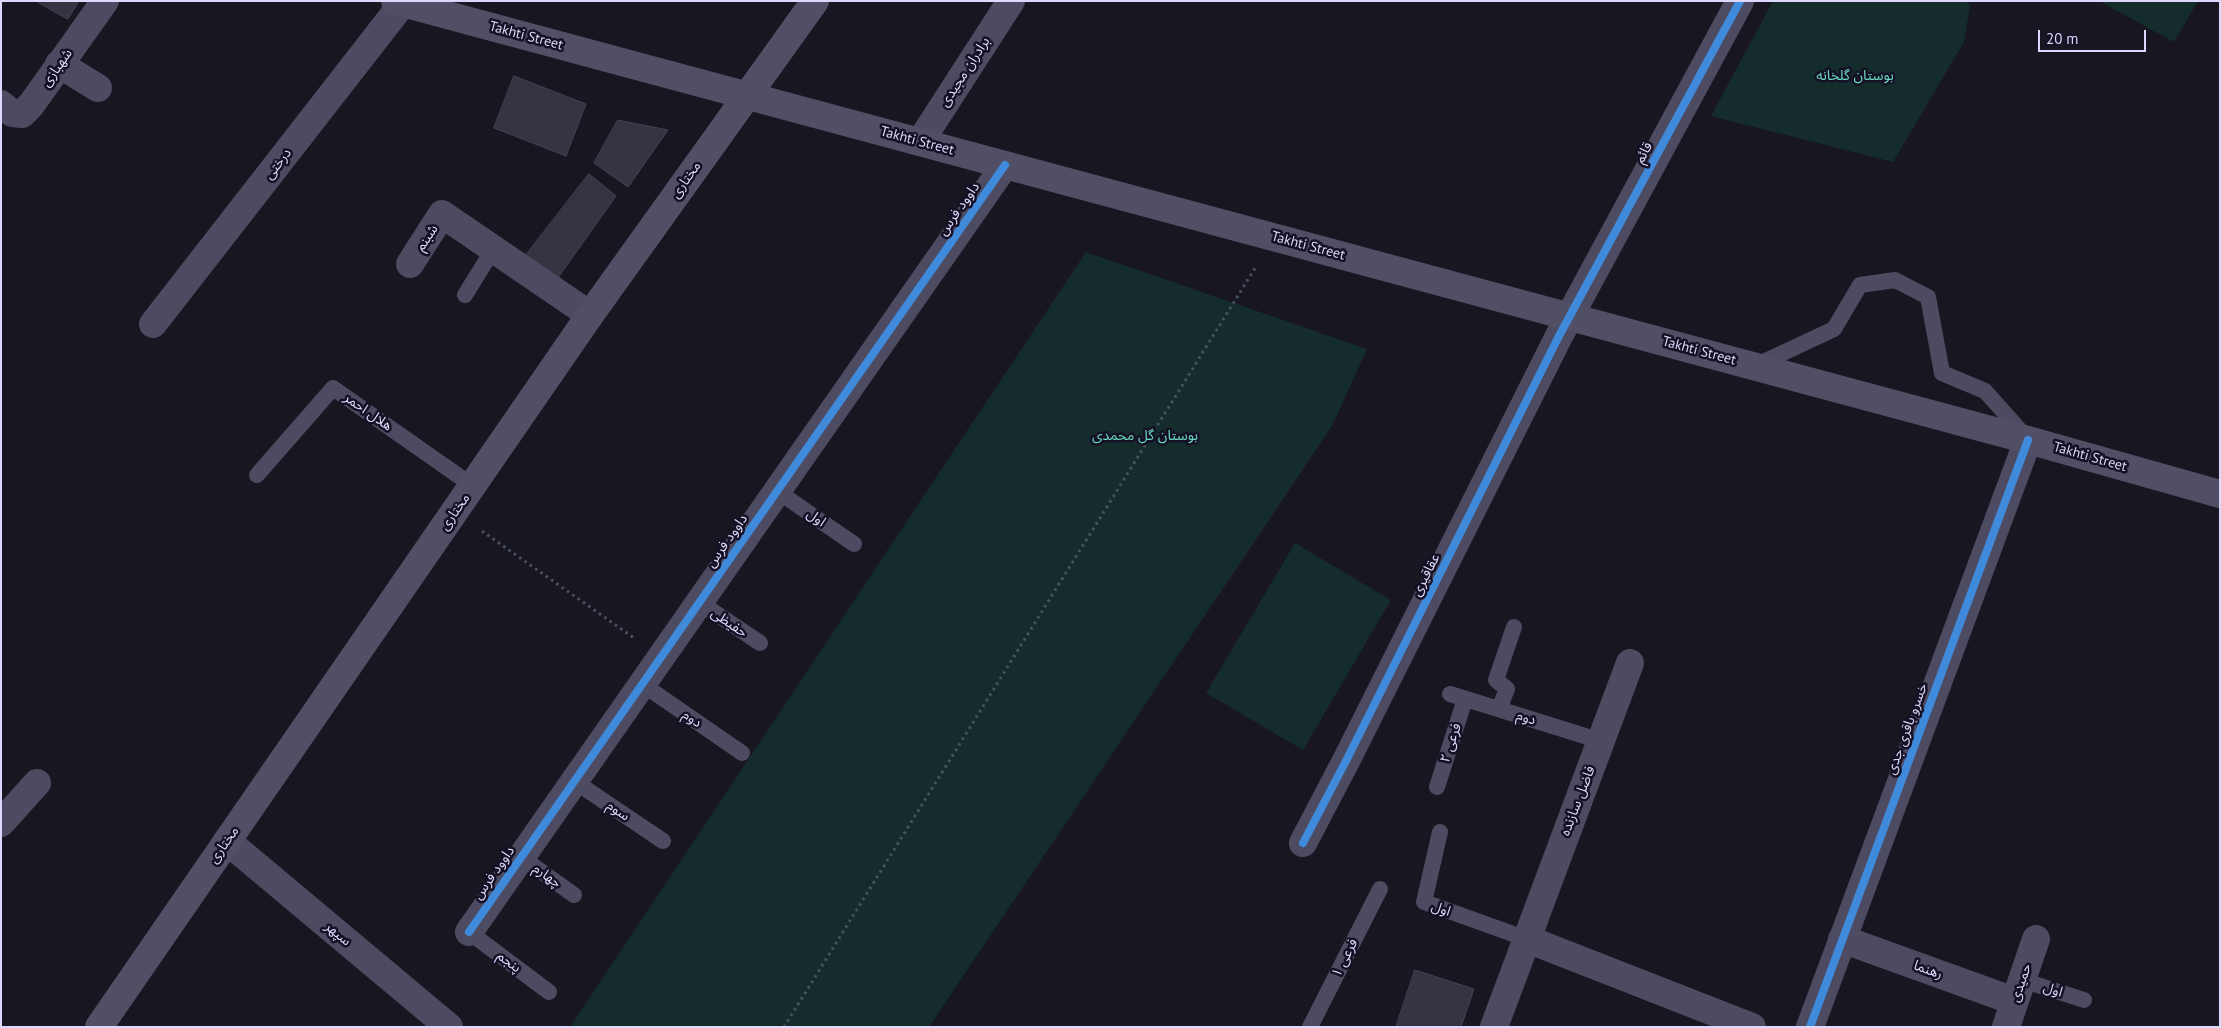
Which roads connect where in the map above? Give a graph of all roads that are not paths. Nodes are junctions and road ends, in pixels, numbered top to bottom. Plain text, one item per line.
1 (105, 1) edge
2 (815, 1) edge
3 (1011, 1) edge
4 (1740, 1) edge
5 (399, 2) edge
6 (59, 64) junction
7 (98, 88) dead end
8 (741, 103) junction
9 (1, 104) edge
10 (920, 142) junction
11 (1005, 165) junction
12 (494, 248) junction
13 (410, 264) dead end
14 (465, 295) dead end
15 (590, 316) junction
16 (1569, 317) junction
17 (153, 324) dead end
18 (1756, 366) junction
19 (2028, 440) junction
20 (257, 475) dead end
21 (473, 486) junction
22 (777, 491) junction
23 (2220, 494) edge
24 (854, 544) dead end
25 (699, 602) junction
26 (1514, 627) dead end
27 (760, 643) dead end
28 (1630, 663) dead end
29 (642, 684) junction
30 (1458, 697) joint
31 (1499, 709) junction
32 (1601, 741) junction
33 (742, 753) dead end
34 (574, 781) junction
35 (37, 783) dead end
36 (1437, 787) dead end
37 (1, 823) edge
38 (1440, 832) dead end
39 (662, 841) dead end
40 (227, 842) junction
41 (1303, 843) dead end
42 (521, 857) junction
43 (1380, 889) dead end
44 (574, 895) dead end
45 (469, 932) joint
46 (1842, 938) junction
47 (1527, 939) junction
48 (2036, 939) dead end
49 (2018, 991) junction
50 (549, 992) dead end
51 (2084, 1000) dead end
52 (99, 1027) edge
53 (449, 1027) edge
54 (1310, 1027) edge
55 (1494, 1027) edge
56 (1752, 1027) edge
57 (1810, 1027) edge
58 (2006, 1027) edge

1 - 6 street, شهبازی
2 - 8 main road, مختاری
3 - 10 street, برادران مجیدی
4 - 16 street, قائم
5 - 8 main road, Takhti Street
5 - 17 street, درختی
6 - 7 street
6 - 9 street, شهبازی
8 - 10 main road, Takhti Street
8 - 15 main road, مختاری
10 - 11 main road, Takhti Street
11 - 16 main road, Takhti Street
11 - 22 street, داوود فرس
12 - 13 street, شبنم
12 - 14 lane
12 - 15 street, شبنم
15 - 21 main road, مختاری
16 - 18 main road, Takhti Street
16 - 41 street, عقاقیری
18 - 19 main road, Takhti Street
18 - 19 lane
19 - 23 main road, Takhti Street
19 - 46 street, خسرو باقری جدی
20 - 21 lane, هلال احمر
21 - 40 main road, مختاری
22 - 24 lane, اول
22 - 25 street, داوود فرس
25 - 27 lane, حفیظی
25 - 29 street, داوود فرس
26 - 31 lane
28 - 32 street, فاضل سازنده
29 - 33 lane, دوم
29 - 34 street, داوود فرس
30 - 31 lane, دوم
30 - 36 lane, فرعی ۲
31 - 32 lane, دوم
32 - 47 street, فاضل سازنده
34 - 39 lane, سوم
34 - 42 street, داوود فرس
35 - 37 street
38 - 47 lane, اول
40 - 52 main road, مختاری
40 - 53 street, سپهر
42 - 44 lane, چهارم
42 - 45 street, داوود فرس
43 - 54 lane, فرعی ۱
45 - 50 lane, پنجم
46 - 49 street, رهنما
46 - 57 street, خسرو باقری جدی
47 - 55 street, فاضل سازنده
47 - 56 street
48 - 49 street, حمیدی
49 - 51 lane, اول
49 - 58 street, حمیدی

